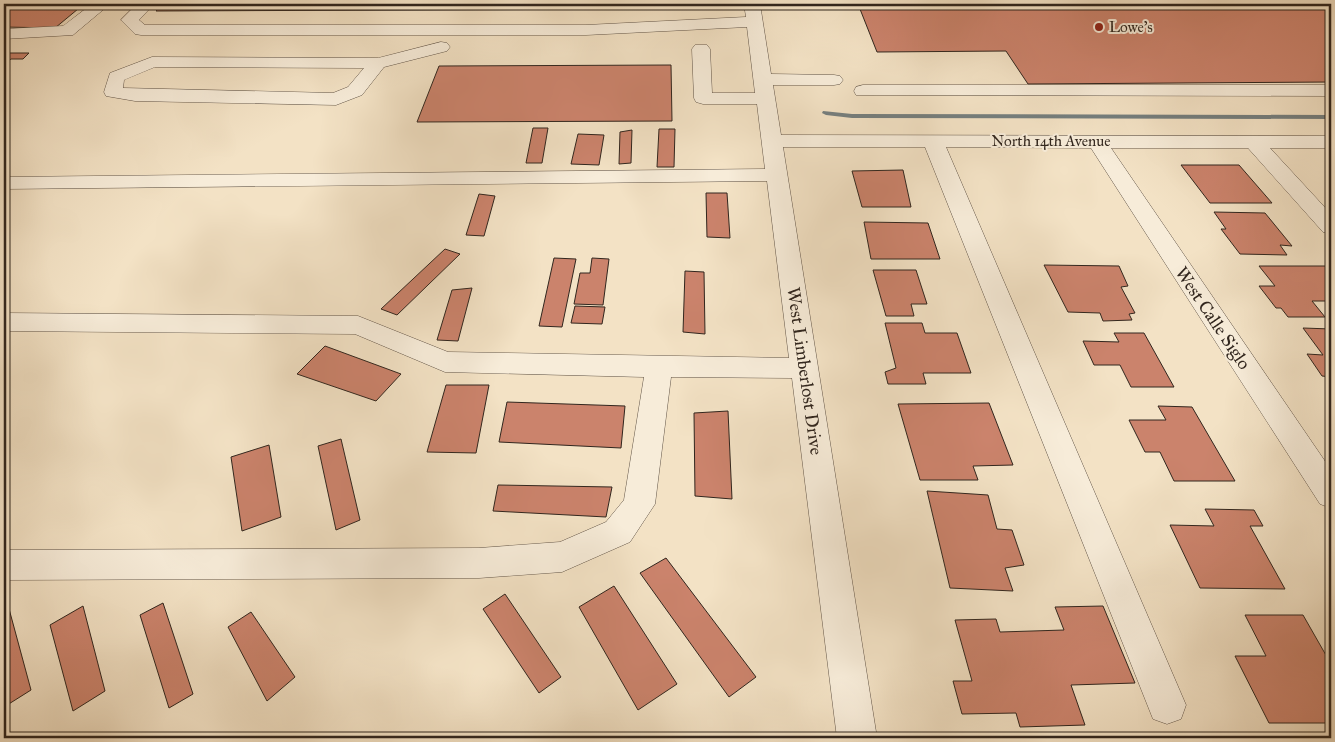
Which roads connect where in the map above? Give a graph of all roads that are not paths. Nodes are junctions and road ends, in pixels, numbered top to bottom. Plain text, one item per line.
1 (102, 4) edge
2 (146, 4) edge
3 (752, 4) edge
4 (755, 22) junction
5 (4, 34) edge
6 (440, 47) dead end
7 (701, 49) dead end
8 (378, 63) junction
9 (763, 79) junction
10 (834, 80) dead end
11 (863, 91) dead end
12 (1331, 91) edge
13 (766, 99) junction
14 (1096, 140) junction
15 (772, 141) junction
16 (933, 141) junction
17 (1252, 141) junction
18 (1331, 142) edge
19 (776, 176) junction
20 (4, 182) edge
21 (1331, 227) edge
22 (4, 322) edge
23 (660, 367) junction
24 (804, 368) junction
25 (1331, 495) edge
26 (4, 565) edge
27 (1166, 705) dead end
28 (857, 738) edge

1 - 5 street
2 - 4 street
3 - 4 street, West Limberlost Drive
4 - 9 street, West Limberlost Drive
6 - 8 street
7 - 13 street
8 - 8 street
9 - 10 street
9 - 13 street, West Limberlost Drive
11 - 12 street
13 - 15 street, West Limberlost Drive
14 - 16 street, North 14th Avenue
14 - 17 street, North 14th Avenue
14 - 25 street, West Calle Siglo
15 - 16 street, North 14th Avenue
15 - 19 street, West Limberlost Drive
16 - 27 street
17 - 18 street, North 14th Avenue
17 - 21 street
19 - 20 street
19 - 24 street, West Limberlost Drive
22 - 23 street
23 - 24 street
23 - 26 street
24 - 28 street, West Limberlost Drive

